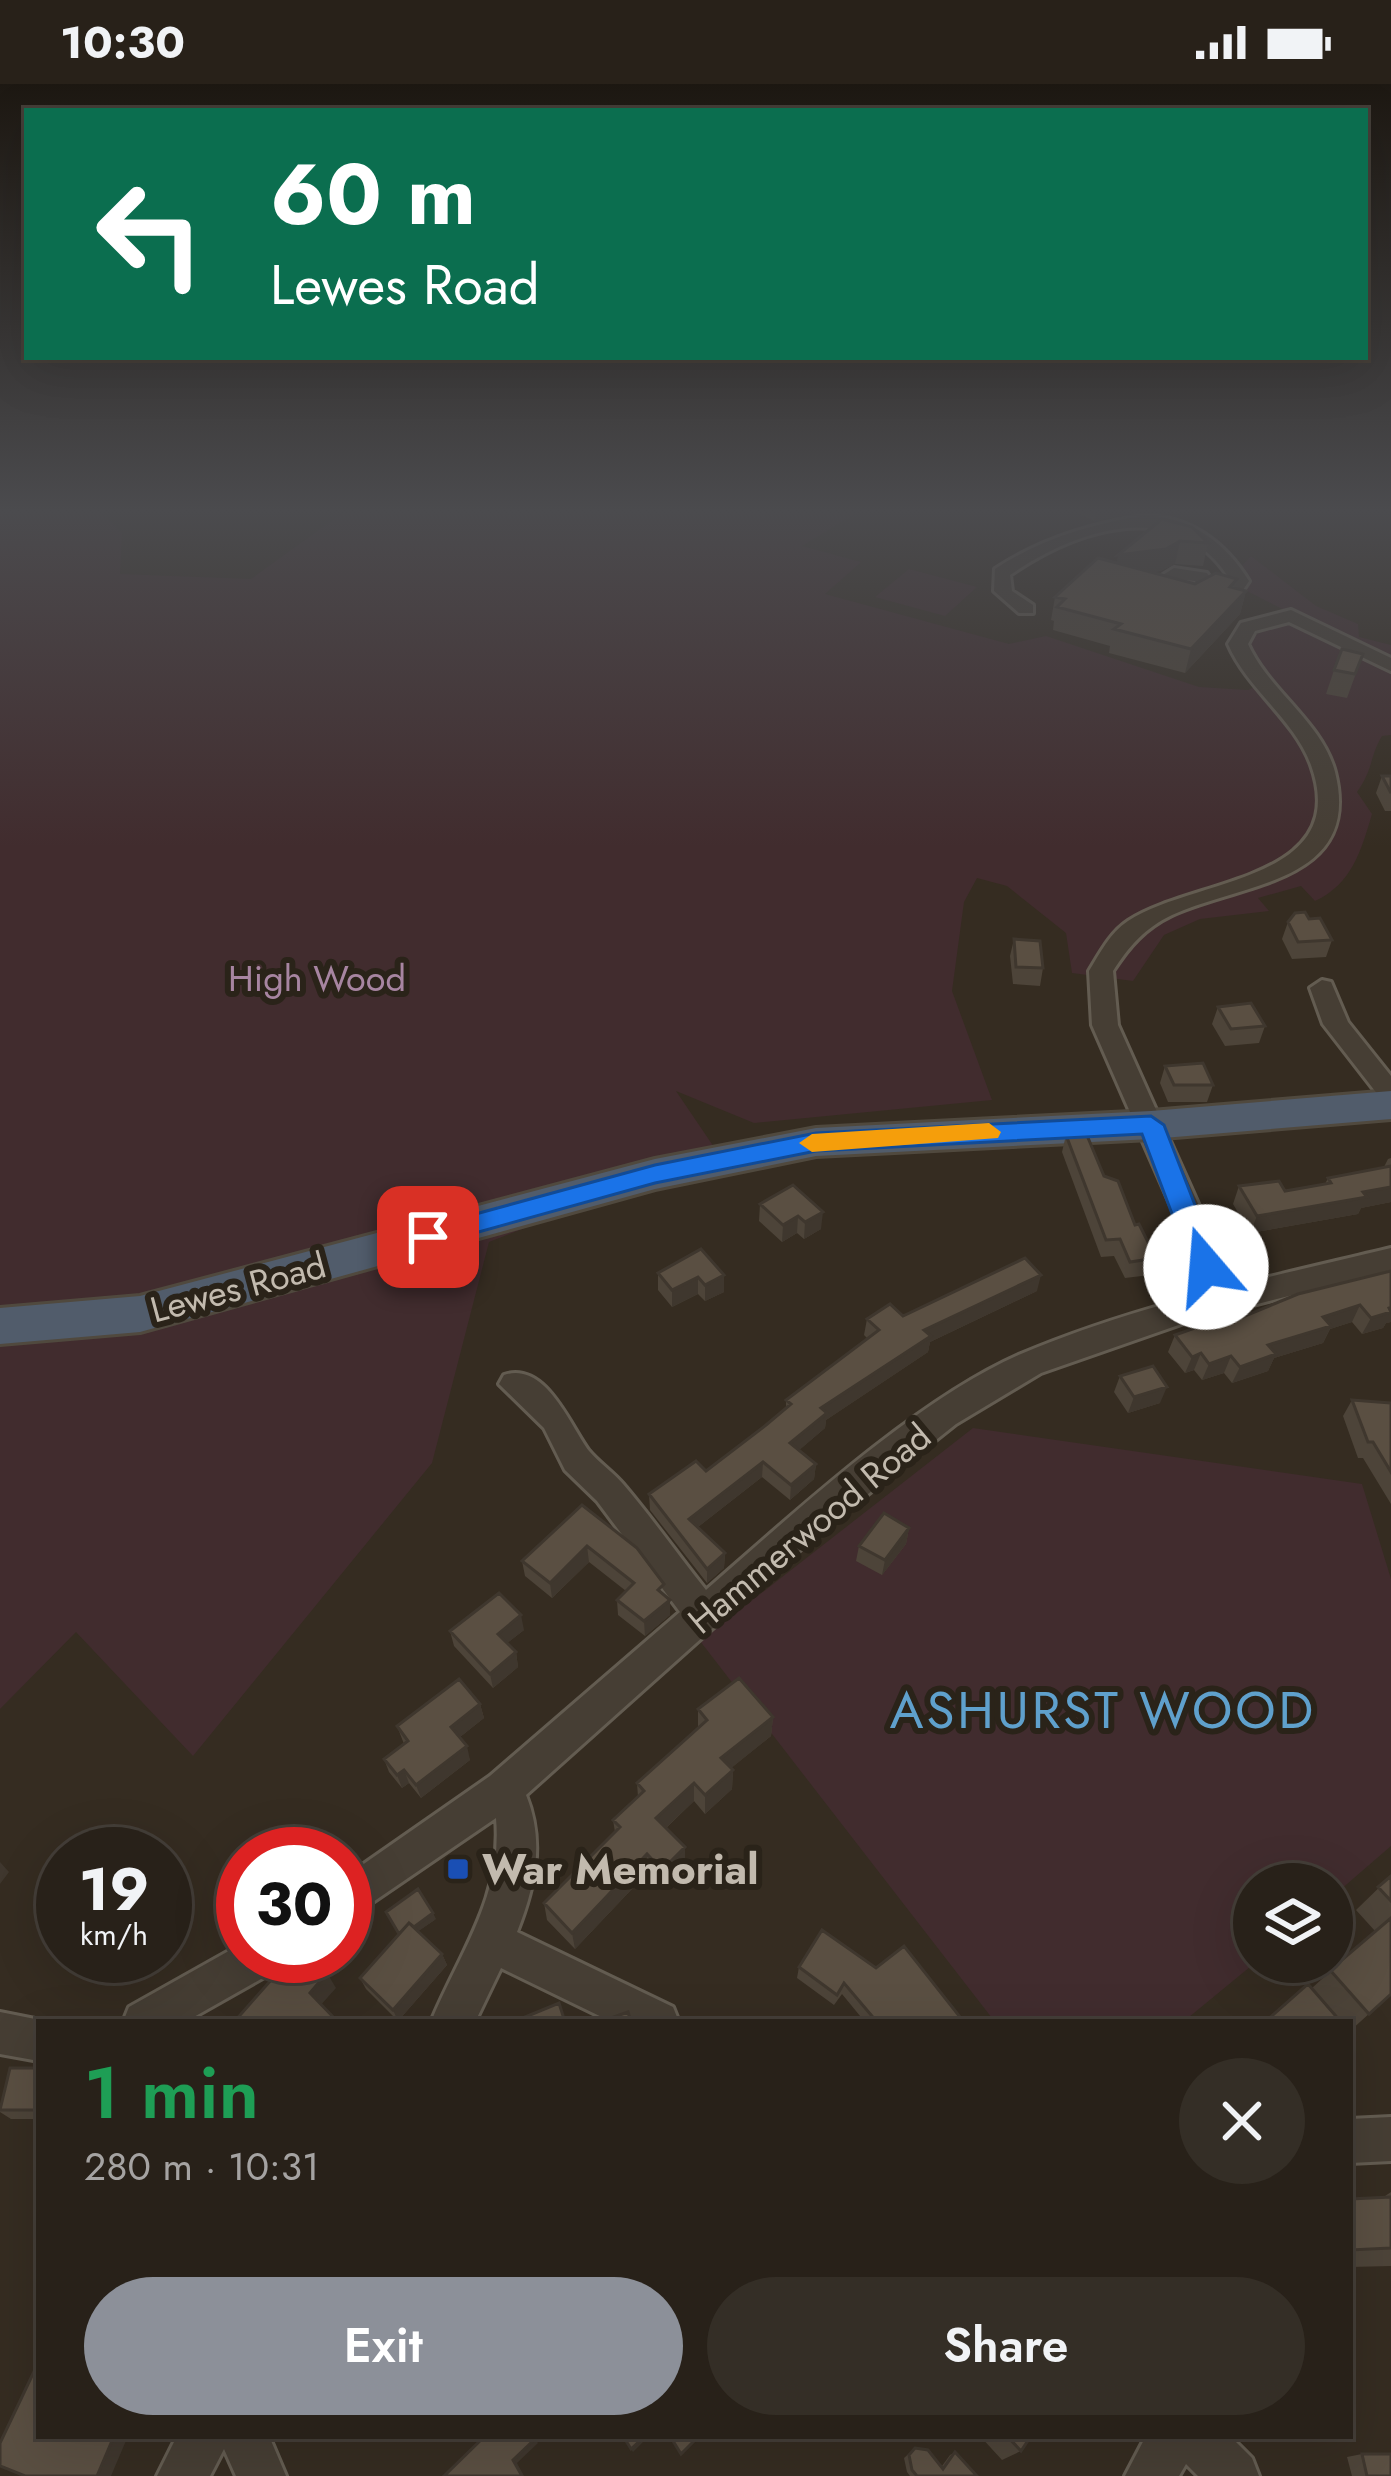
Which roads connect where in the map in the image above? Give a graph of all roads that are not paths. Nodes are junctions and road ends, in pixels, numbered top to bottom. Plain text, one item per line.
1 (1249, 624) edge
2 (1261, 624) edge
3 (1307, 624) edge
4 (1248, 627) junction
5 (1391, 665) edge
6 (1322, 988) dead end
7 (1391, 1094) edge
8 (1391, 1105) edge
9 (1151, 1125) junction
10 (1391, 1258) edge
11 (1206, 1267) junction
12 (1252, 1292) junction
13 (1187, 1310) junction
14 (3, 1326) edge
15 (515, 1384) dead end
16 (704, 1615) junction
17 (504, 1789) junction
18 (372, 1882) edge
19 (491, 1941) junction
20 (216, 1981) edge
21 (150, 2019) edge
22 (453, 2019) edge
23 (652, 2019) edge
24 (0, 2032) edge
25 (36, 2038) edge
26 (1391, 2139) edge
27 (1353, 2141) edge
28 (204, 2439) edge
29 (245, 2439) edge
30 (1173, 2439) edge
31 (1198, 2439) edge
32 (182, 2476) edge
33 (261, 2476) edge
34 (1150, 2476) edge
35 (1234, 2476) edge

1 - 4 street
2 - 4 street
3 - 5 street
4 - 9 street
6 - 7 street
8 - 9 highway, Lewes Road
9 - 11 street
9 - 14 highway, Lewes Road
10 - 12 street, Hammerwood Road
11 - 12 street
11 - 13 street
12 - 13 street, Hammerwood Road
13 - 16 street, Hammerwood Road
15 - 16 street
16 - 17 street, Hammerwood Road
17 - 18 street, Hammerwood Road
17 - 19 street
19 - 22 street
19 - 23 street
20 - 21 street
24 - 25 street
26 - 27 street
28 - 32 street
29 - 33 street
30 - 34 street
31 - 35 street

